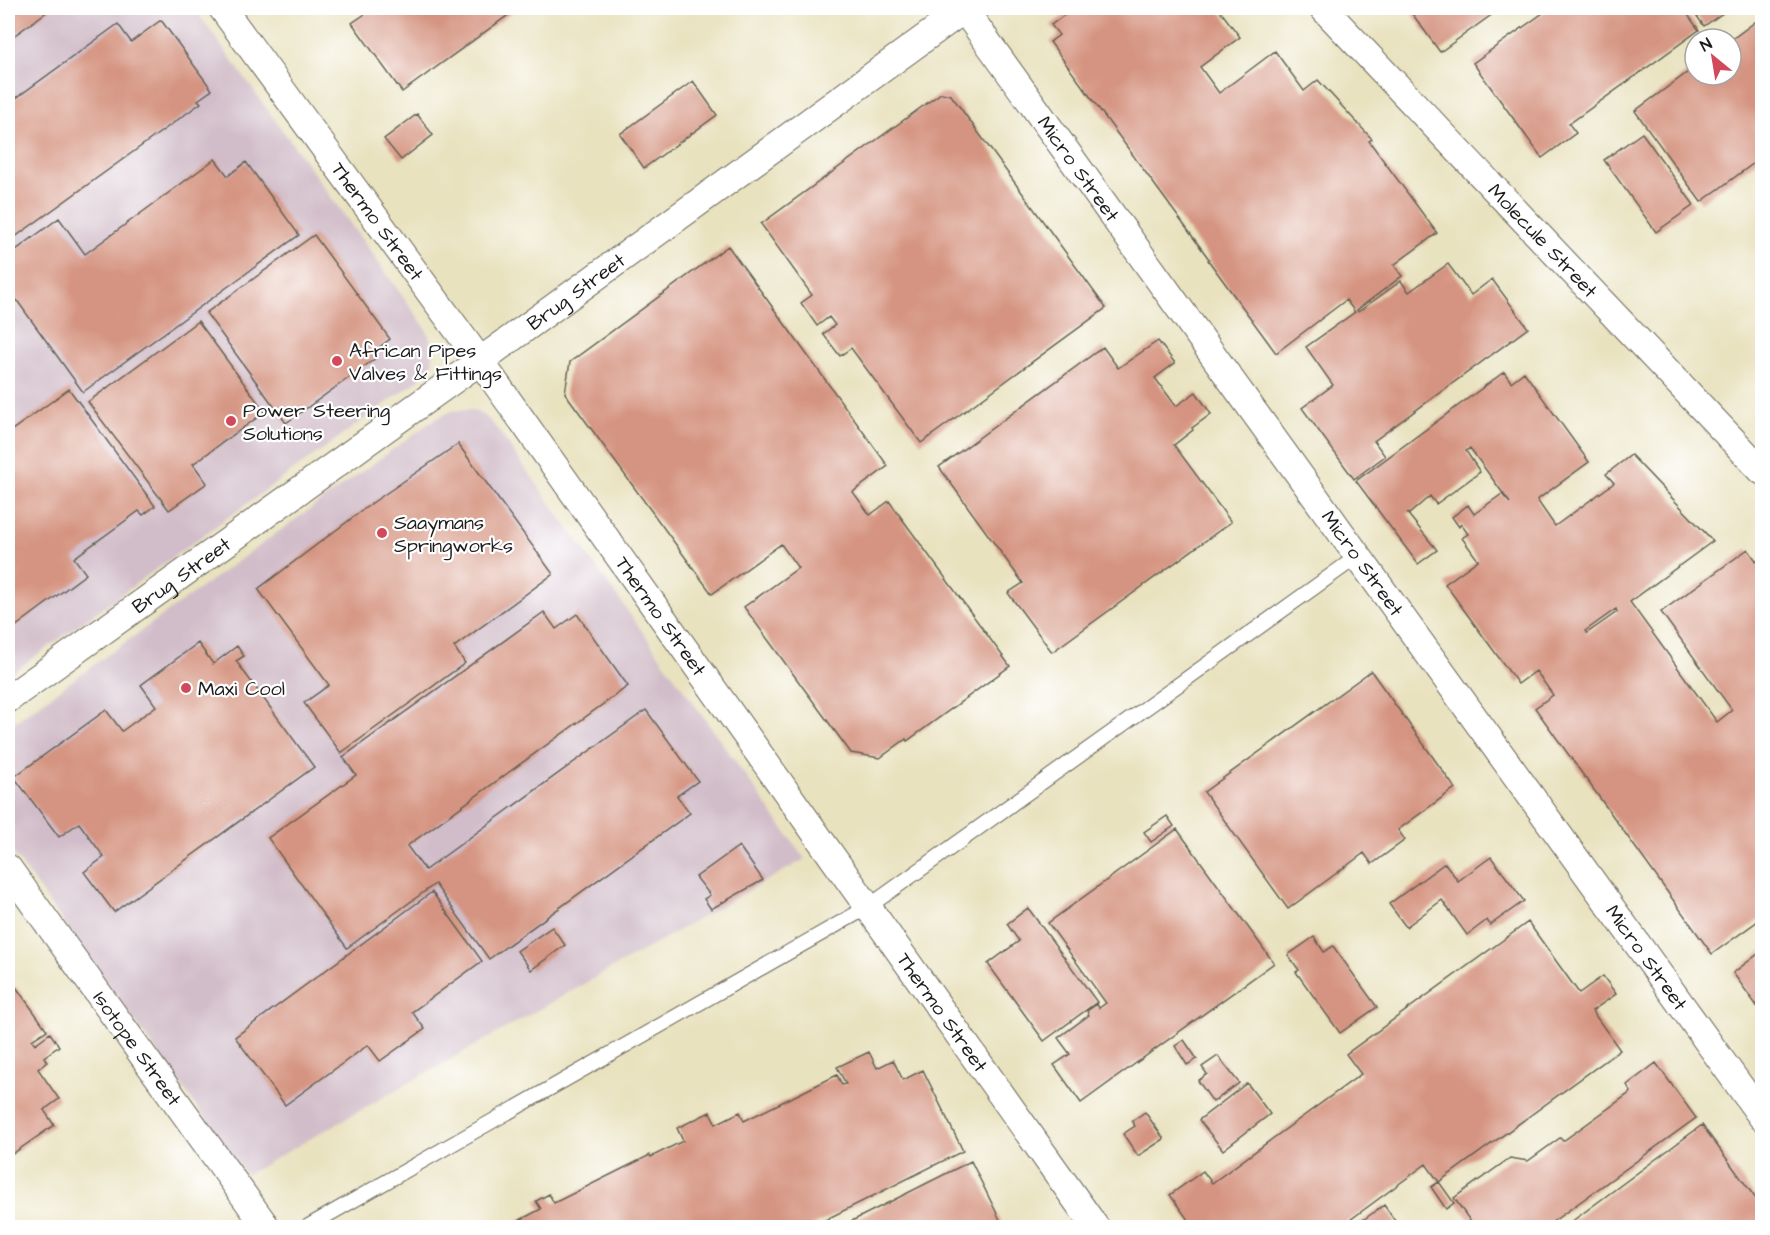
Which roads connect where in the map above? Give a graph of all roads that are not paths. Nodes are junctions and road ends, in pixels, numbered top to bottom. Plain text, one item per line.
1 (222, 8) edge
2 (964, 8) edge
3 (1323, 8) edge
4 (480, 361) junction
5 (1762, 471) edge
6 (1358, 556) junction
7 (8, 699) edge
8 (8, 867) edge
9 (868, 907) junction
10 (1762, 1117) edge
11 (267, 1227) edge
12 (305, 1227) edge
13 (1096, 1227) edge

1 - 4 street, Thermo Street
2 - 4 street, Brug Street
2 - 6 street, Micro Street
3 - 5 street, Molecule Street
4 - 7 street, Brug Street
4 - 9 street, Thermo Street
6 - 9 lane
6 - 10 street, Micro Street
8 - 11 street, Isotope Street
9 - 12 lane
9 - 13 street, Thermo Street

